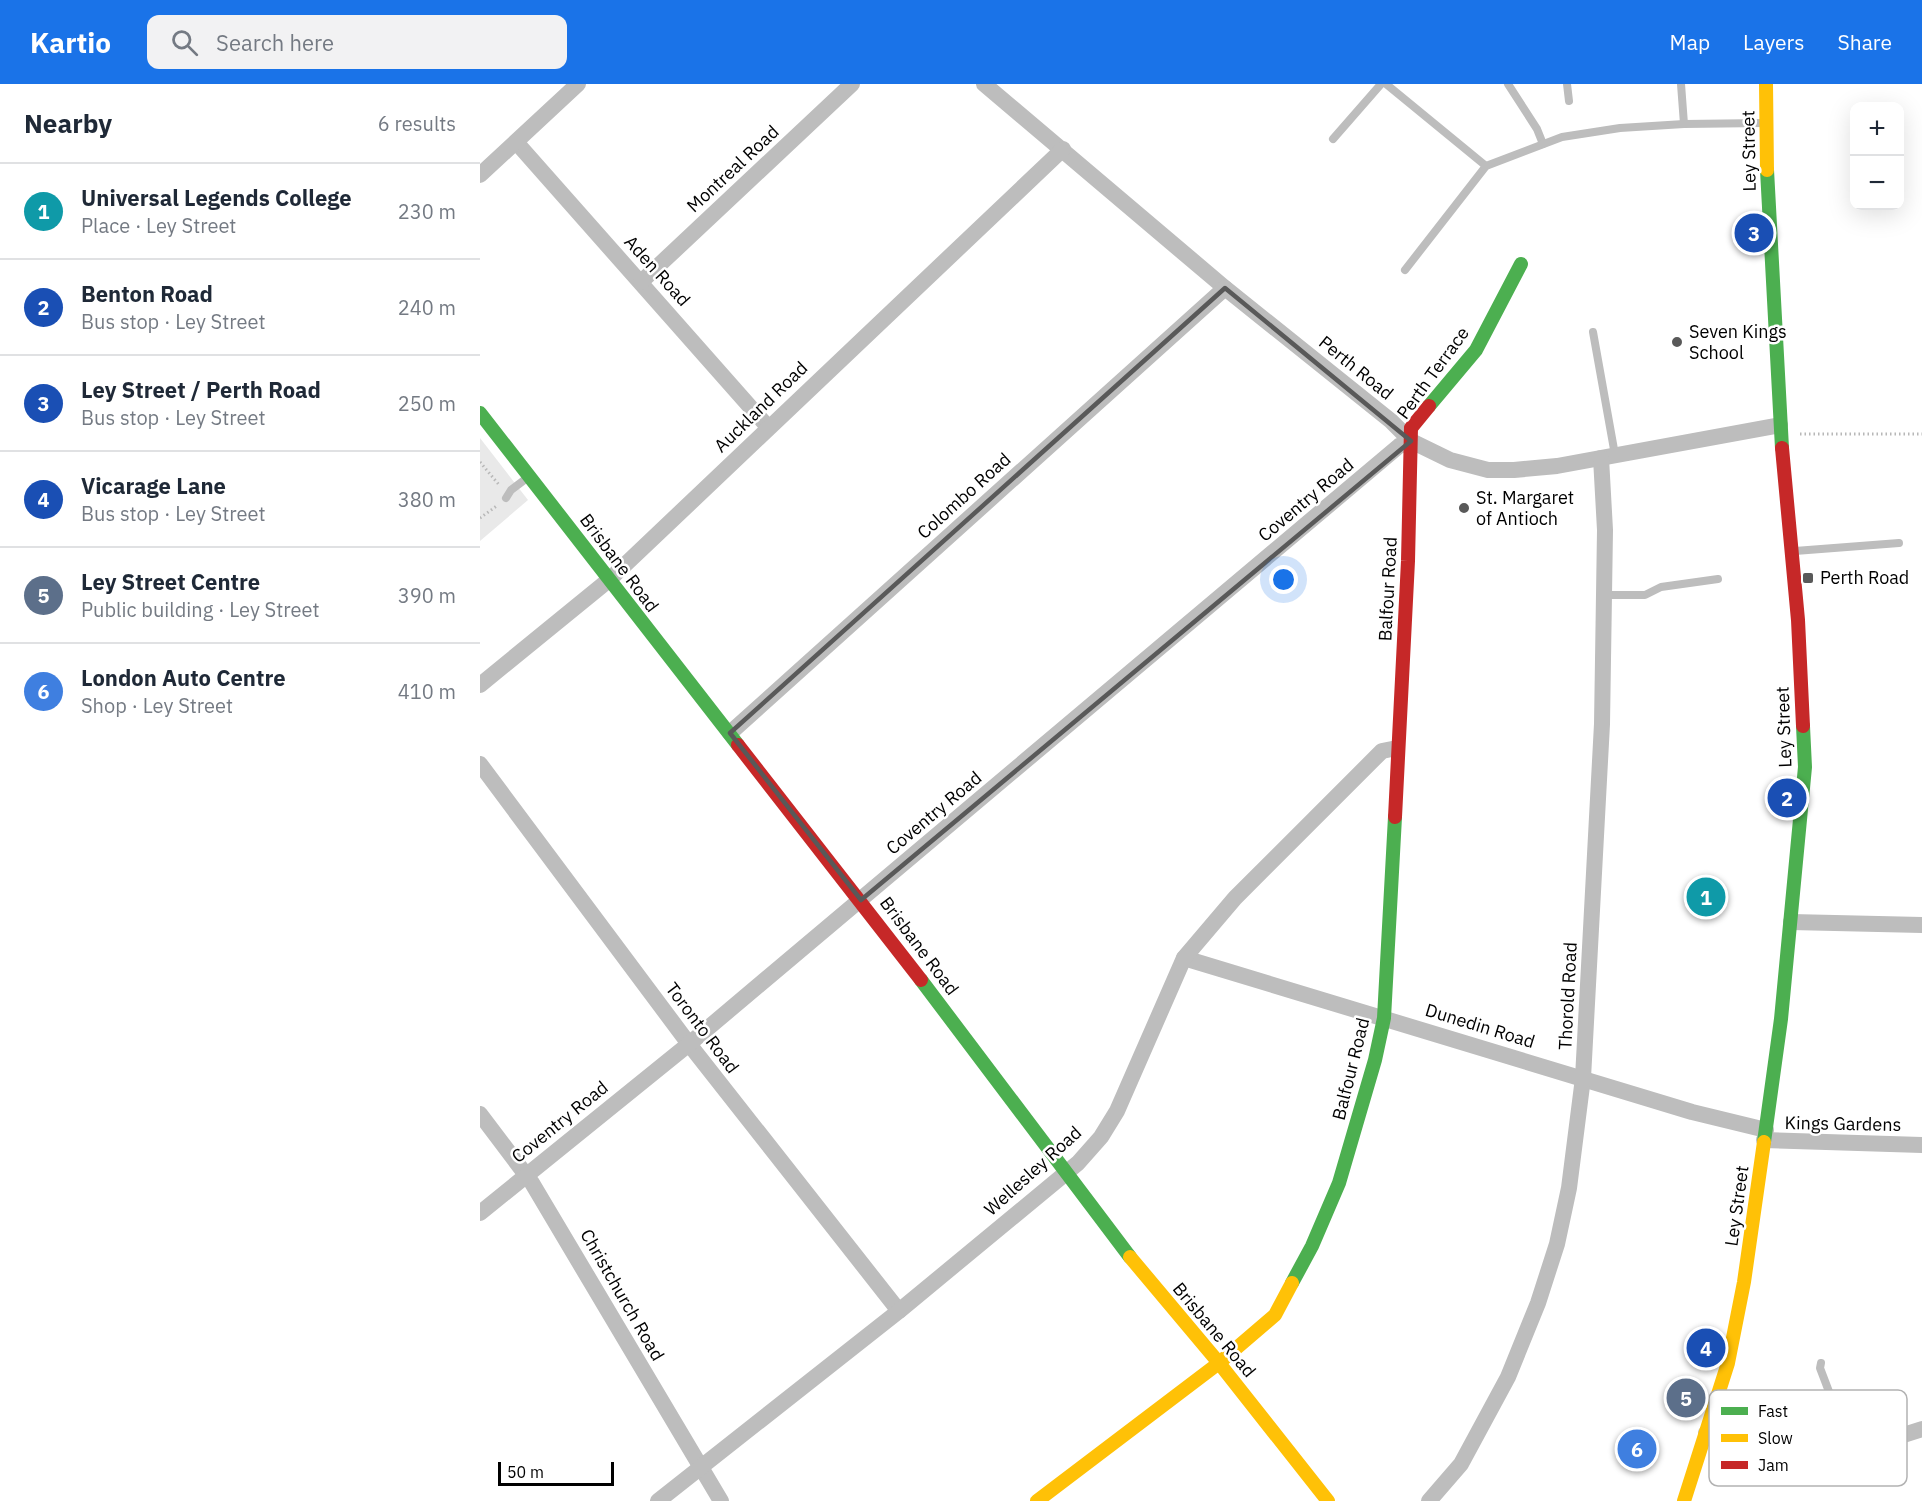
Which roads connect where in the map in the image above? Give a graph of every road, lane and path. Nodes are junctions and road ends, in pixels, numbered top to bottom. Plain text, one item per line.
1 (578, 84) edge
2 (852, 84) edge
3 (984, 84) edge
4 (1383, 84) edge
5 (1508, 84) edge
6 (1567, 84) edge
7 (1681, 84) edge
8 (1766, 84) edge
9 (1569, 102) dead end
10 (1767, 123) junction
11 (1684, 124) junction
12 (1333, 139) dead end
13 (516, 142) junction
14 (1543, 144) junction
15 (1063, 149) junction
16 (1486, 166) junction
17 (480, 175) edge
18 (1521, 264) dead end
19 (1405, 270) dead end
20 (641, 282) junction
21 (1225, 288) junction
22 (1593, 332) dead end
23 (480, 413) edge
24 (768, 427) junction
25 (1780, 430) junction
26 (1922, 434) edge
27 (1411, 441) junction
28 (1608, 457) junction
29 (480, 462) edge
30 (530, 476) junction
31 (506, 498) junction
32 (480, 518) edge
33 (1899, 543) dead end
34 (1791, 551) junction
35 (610, 579) junction
36 (1718, 579) dead end
37 (1604, 595) junction
38 (480, 685) edge
39 (730, 733) junction
40 (1397, 748) junction
41 (480, 764) edge
42 (861, 900) junction
43 (1791, 922) junction
44 (1922, 925) edge
45 (1184, 958) junction
46 (1384, 1018) junction
47 (689, 1044) junction
48 (1583, 1078) junction
49 (480, 1114) edge
50 (1765, 1135) junction
51 (1922, 1145) edge
52 (1068, 1171) junction
53 (526, 1174) junction
54 (480, 1212) edge
55 (898, 1311) junction
56 (1219, 1363) junction
57 (1821, 1363) dead end
58 (1719, 1390) edge
59 (1828, 1390) edge
60 (1709, 1423) edge
61 (1922, 1429) edge
62 (1706, 1432) junction
63 (1709, 1433) edge
64 (1907, 1434) edge
65 (699, 1466) junction
66 (658, 1501) edge
67 (721, 1501) edge
68 (1037, 1501) edge
69 (1328, 1501) edge
70 (1430, 1501) edge
71 (1684, 1501) edge

1 - 13 street
2 - 20 street, Montreal Road
3 - 15 street, Perth Road
4 - 12 lane
4 - 16 lane
5 - 14 lane
6 - 9 lane
7 - 11 lane
8 - 10 street, Ley Street
10 - 11 lane
10 - 25 street, Ley Street
11 - 14 lane
13 - 17 street
13 - 20 street, Aden Road
14 - 16 lane
15 - 21 street, Perth Road
15 - 24 street, Auckland Road
16 - 19 lane
18 - 27 street, Perth Terrace
20 - 24 street, Aden Road
21 - 27 street, Perth Road
21 - 39 street, Colombo Road
22 - 28 lane
23 - 30 street, Brisbane Road
24 - 35 street, Auckland Road
25 - 26 path
25 - 28 street, Perth Road
25 - 34 street, Ley Street
27 - 28 street, Perth Road
27 - 40 street, Balfour Road
27 - 42 street, Coventry Road
28 - 37 street, Thorold Road
29 - 31 path
30 - 31 lane
30 - 35 street, Brisbane Road
31 - 32 path
33 - 34 lane
34 - 43 street, Ley Street
35 - 38 street, Auckland Road
35 - 39 street, Brisbane Road
36 - 37 lane
37 - 48 street, Thorold Road
39 - 42 street, Brisbane Road
40 - 45 street, Wellesley Road
40 - 46 street, Balfour Road
41 - 47 street, Toronto Road
42 - 47 street, Coventry Road
42 - 52 street, Brisbane Road
43 - 44 street
43 - 50 street, Ley Street
45 - 46 street, Dunedin Road
45 - 52 street, Wellesley Road
46 - 48 street, Dunedin Road
46 - 56 street, Balfour Road
47 - 53 street, Coventry Road
47 - 55 street, Toronto Road
48 - 50 street, Dunedin Road
48 - 70 street, Thorold Road
49 - 53 street, Christchurch Road
50 - 51 street, Kings Gardens
50 - 58 street, Ley Street
52 - 55 street, Wellesley Road
52 - 56 street, Brisbane Road
53 - 54 street, Coventry Road
53 - 65 street, Christchurch Road
55 - 65 street, Wellesley Road
56 - 68 street, Balfour Road
56 - 69 street, Brisbane Road
57 - 59 lane
60 - 62 street, Ley Street
61 - 64 street
62 - 63 street
62 - 71 street, Ley Street
65 - 66 street, Wellesley Road
65 - 67 street, Christchurch Road

